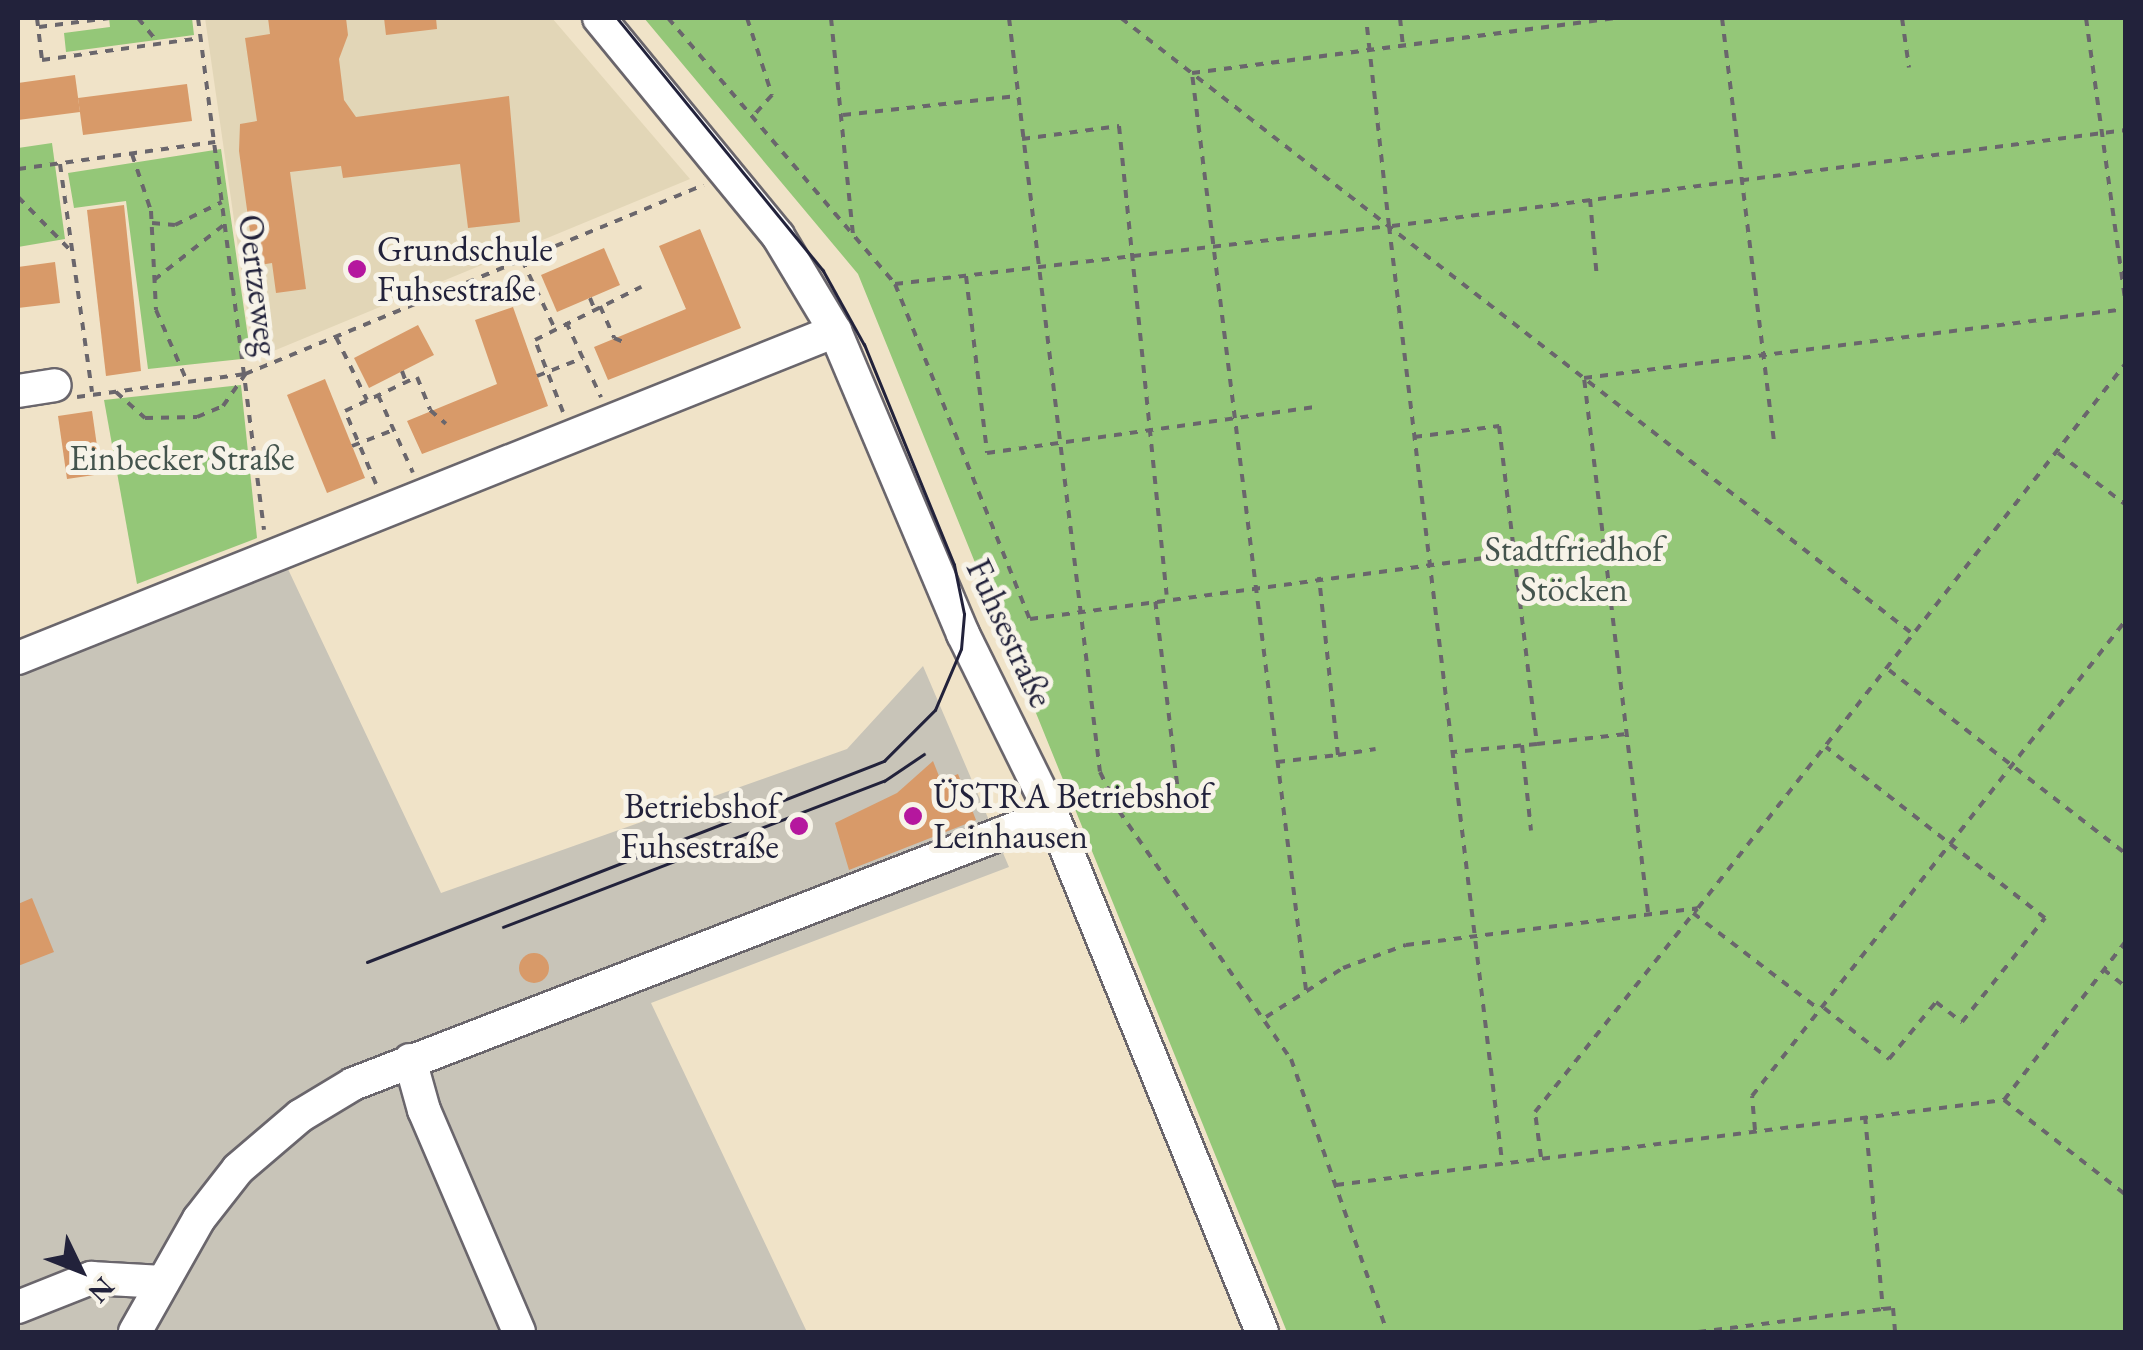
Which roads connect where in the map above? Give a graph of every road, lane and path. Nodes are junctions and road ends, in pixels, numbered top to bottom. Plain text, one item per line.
1 (38, 18) edge
2 (109, 18) edge
3 (138, 18) edge
4 (198, 18) edge
5 (598, 18) edge
6 (668, 18) edge
7 (747, 18) edge
8 (830, 18) edge
9 (1009, 18) edge
10 (1122, 18) edge
11 (1366, 18) edge
12 (1400, 18) edge
13 (1617, 18) edge
14 (1722, 18) edge
15 (1902, 18) edge
16 (2086, 18) edge
17 (39, 27) junction
18 (201, 38) junction
19 (158, 43) junction
20 (1403, 46) junction
21 (1370, 51) junction
22 (1909, 68) dead end
23 (1192, 73) junction
24 (1017, 96) junction
25 (842, 115) junction
26 (752, 117) junction
27 (2126, 130) edge
28 (2101, 133) junction
29 (1022, 138) junction
30 (216, 142) junction
31 (132, 154) junction
32 (60, 164) junction
33 (18, 169) edge
34 (730, 175) junction
35 (1740, 178) junction
36 (18, 198) edge
37 (1590, 199) junction
38 (223, 202) junction
39 (152, 223) junction
40 (226, 224) junction
41 (1389, 226) junction
42 (853, 237) junction
43 (1212, 248) junction
44 (72, 252) junction
45 (1132, 256) junction
46 (522, 260) junction
47 (1038, 267) junction
48 (966, 276) junction
49 (1597, 279) dead end
50 (154, 280) junction
51 (895, 284) junction
52 (640, 287) dead end
53 (590, 298) dead end
54 (597, 307) junction
55 (2126, 309) edge
56 (566, 322) junction
57 (556, 331) junction
58 (835, 331) junction
59 (336, 337) junction
60 (534, 340) junction
61 (526, 344) dead end
62 (628, 344) dead end
63 (1762, 352) junction
64 (582, 358) junction
65 (2126, 364) edge
66 (402, 372) dead end
67 (547, 372) junction
68 (246, 374) junction
69 (537, 376) dead end
70 (1584, 378) junction
71 (187, 381) junction
72 (406, 382) junction
73 (55, 386) joint
74 (18, 391) edge
75 (116, 392) junction
76 (92, 394) junction
77 (378, 395) junction
78 (367, 400) junction
79 (1315, 407) dead end
80 (1233, 419) junction
81 (611, 420) junction
82 (446, 424) dead end
83 (394, 430) junction
84 (1151, 431) junction
85 (572, 435) junction
86 (1414, 437) junction
87 (1059, 442) junction
88 (1774, 442) dead end
89 (356, 445) junction
90 (2056, 452) junction
91 (422, 495) junction
92 (2126, 505) edge
93 (386, 509) junction
94 (1603, 542) junction
95 (1514, 553) junction
96 (267, 559) junction
97 (1428, 562) junction
98 (1319, 577) junction
99 (1254, 586) junction
100 (1167, 598) junction
101 (1156, 599) junction
102 (1078, 609) junction
103 (2126, 620) edge
104 (1914, 635) junction
105 (18, 658) edge
106 (1888, 669) junction
107 (1626, 734) junction
108 (1537, 744) junction
109 (1522, 745) junction
110 (1826, 747) junction
111 (1376, 749) dead end
112 (1452, 752) junction
113 (1338, 755) junction
114 (1276, 762) junction
115 (2012, 766) junction
116 (1119, 810) junction
117 (1052, 814) junction
118 (1531, 831) dead end
119 (1950, 845) junction
120 (2126, 854) edge
121 (1696, 910) junction
122 (1648, 912) junction
123 (1476, 934) junction
124 (2126, 941) edge
125 (2103, 969) junction
126 (2126, 986) edge
127 (1306, 990) junction
128 (1821, 1008) junction
129 (1265, 1018) junction
130 (410, 1060) junction
131 (2004, 1100) junction
132 (1864, 1116) junction
133 (1755, 1130) junction
134 (1541, 1157) junction
135 (1502, 1161) junction
136 (1336, 1185) junction
137 (2126, 1185) edge
138 (2123, 1193) edge
139 (163, 1282) junction
140 (18, 1307) edge
141 (1884, 1309) junction
142 (135, 1332) edge
143 (520, 1332) edge
144 (1262, 1332) edge
145 (1387, 1332) edge
146 (1698, 1332) edge
147 (1896, 1332) edge

1 - 17 path
2 - 17 path
3 - 19 path
4 - 18 path, Oertzeweg
5 - 34 street, Fuhsestraße
6 - 26 path
7 - 26 path
8 - 25 path
9 - 24 path
10 - 23 path
11 - 21 path
12 - 20 path
13 - 20 path
14 - 35 path
15 - 22 path
16 - 28 path
17 - 19 path
18 - 19 path
18 - 30 path, Oertzeweg
20 - 21 path
21 - 23 path
21 - 41 path
23 - 41 path
23 - 43 path
24 - 25 path
24 - 29 path
25 - 42 path
26 - 42 path
27 - 28 path
28 - 35 path
28 - 55 path
29 - 45 path
29 - 47 path
30 - 31 path
30 - 38 path, Oertzeweg
31 - 32 path
31 - 39 path
32 - 33 path
32 - 44 path
34 - 46 path
34 - 58 street, Fuhsestraße
35 - 37 path
35 - 63 path
36 - 44 path
37 - 41 path
37 - 49 path
38 - 39 path
38 - 40 path, Oertzeweg
39 - 50 path
40 - 50 path
40 - 68 path, Oertzeweg
41 - 43 path
41 - 70 path
41 - 86 path
42 - 51 path
43 - 45 path
43 - 80 path
44 - 76 path
45 - 47 path
45 - 84 path
46 - 57 path
46 - 59 path
47 - 48 path
47 - 87 path
48 - 51 path
48 - 87 path
50 - 71 path
51 - 102 path
52 - 54 path
53 - 54 path
54 - 56 path
54 - 62 path
55 - 63 path
56 - 57 path
56 - 64 path
57 - 60 path
58 - 81 street
58 - 117 street, Fuhsestraße
59 - 68 path
59 - 78 path
60 - 61 path
60 - 67 path
63 - 70 path
63 - 88 path
64 - 67 path
64 - 81 path
65 - 90 path
66 - 72 path
67 - 69 path
67 - 85 path
68 - 71 path
68 - 75 path
68 - 96 path, Oertzeweg
70 - 94 path
70 - 104 path
71 - 75 path
72 - 77 path
72 - 82 path
73 - 74 street
73 - 76 path
75 - 76 path
77 - 78 path
77 - 83 path
78 - 89 path
79 - 80 path
80 - 84 path
80 - 99 path
81 - 85 street
83 - 89 path
83 - 91 path
84 - 87 path
84 - 100 path
85 - 91 street
86 - 95 path
86 - 97 path
87 - 102 path
89 - 93 path
90 - 92 path
90 - 104 path
91 - 93 street
93 - 96 street
94 - 95 path
94 - 107 path
95 - 97 path
95 - 108 path
96 - 105 street
97 - 98 path
97 - 112 path
98 - 99 path
98 - 113 path
99 - 100 path
99 - 114 path
100 - 101 path
101 - 102 path
101 - 116 path
102 - 116 path
103 - 115 path
104 - 106 path
106 - 110 path
106 - 115 path
107 - 108 path
107 - 122 path
108 - 109 path
109 - 112 path
109 - 118 path
110 - 119 path
110 - 121 path
111 - 113 path
112 - 123 path
113 - 114 path
114 - 127 path
115 - 119 path
115 - 120 path
116 - 129 path
117 - 130 street
117 - 144 street, Fuhsestraße
119 - 128 path
119 - 128 path
121 - 122 path
121 - 128 path
121 - 134 path
122 - 123 path
123 - 127 path
123 - 135 path
124 - 125 path
125 - 126 path
125 - 131 path
127 - 129 path
128 - 133 path
129 - 136 path
130 - 139 street
130 - 143 street
131 - 132 path
131 - 138 path
132 - 133 path
132 - 141 path
133 - 134 path
134 - 135 path
135 - 136 path
136 - 145 path
137 - 138 path
139 - 140 street
139 - 142 street
141 - 146 path
141 - 147 path

